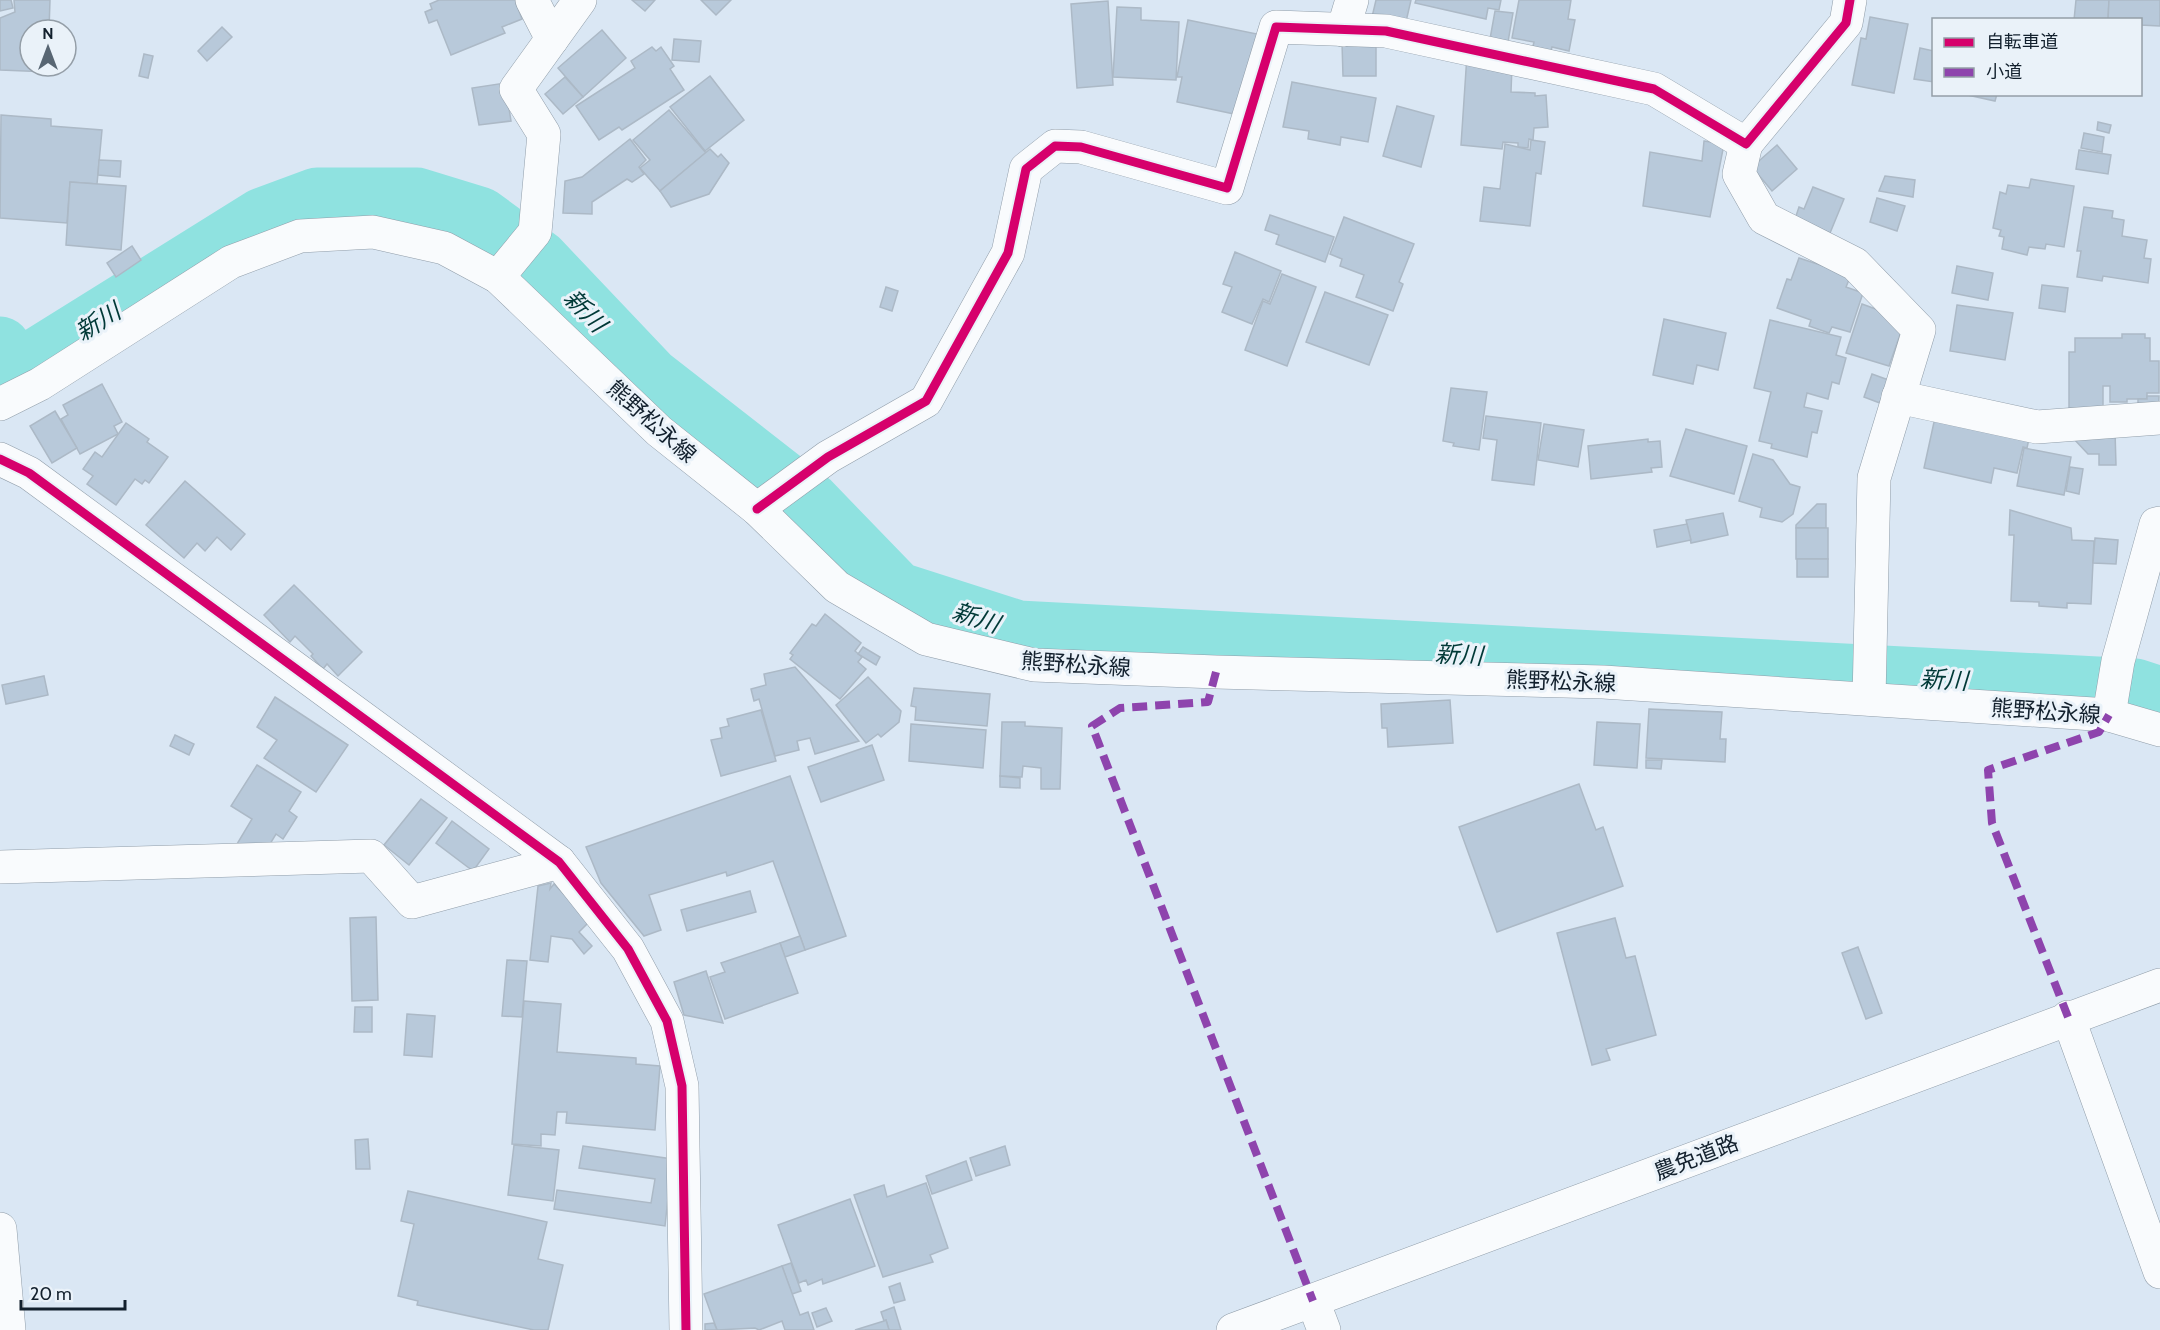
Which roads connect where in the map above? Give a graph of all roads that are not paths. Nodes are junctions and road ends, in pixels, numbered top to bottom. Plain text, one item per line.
1 (532, 0) edge
2 (580, 0) edge
3 (1850, 0) edge
4 (1347, 15) edge
5 (552, 39) junction
6 (1746, 144) junction
7 (498, 277) junction
8 (1898, 397) junction
9 (0, 404) edge
10 (2160, 418) edge
11 (0, 459) edge
12 (757, 509) junction
13 (2159, 521) edge
14 (1869, 699) junction
15 (2111, 706) junction
16 (2160, 730) edge
17 (559, 862) junction
18 (0, 867) edge
19 (2160, 985) edge
20 (2068, 1017) junction
21 (0, 1229) edge
22 (2160, 1272) edge
23 (1319, 1315) edge
24 (9, 1330) edge
25 (686, 1330) edge
26 (1233, 1330) edge

1 - 5 street
2 - 5 street
3 - 6 street
4 - 6 street
4 - 12 street
5 - 7 street
6 - 8 street
7 - 9 street, 熊野松永線
7 - 12 street, 熊野松永線
8 - 10 street
8 - 14 street
11 - 17 street
12 - 14 street, 熊野松永線
13 - 15 street
14 - 15 street, 熊野松永線
15 - 16 street, 熊野松永線
17 - 18 street
17 - 25 street
19 - 20 street, 農免道路
20 - 22 street
20 - 23 street, 農免道路
21 - 24 street
23 - 26 street, 農免道路

